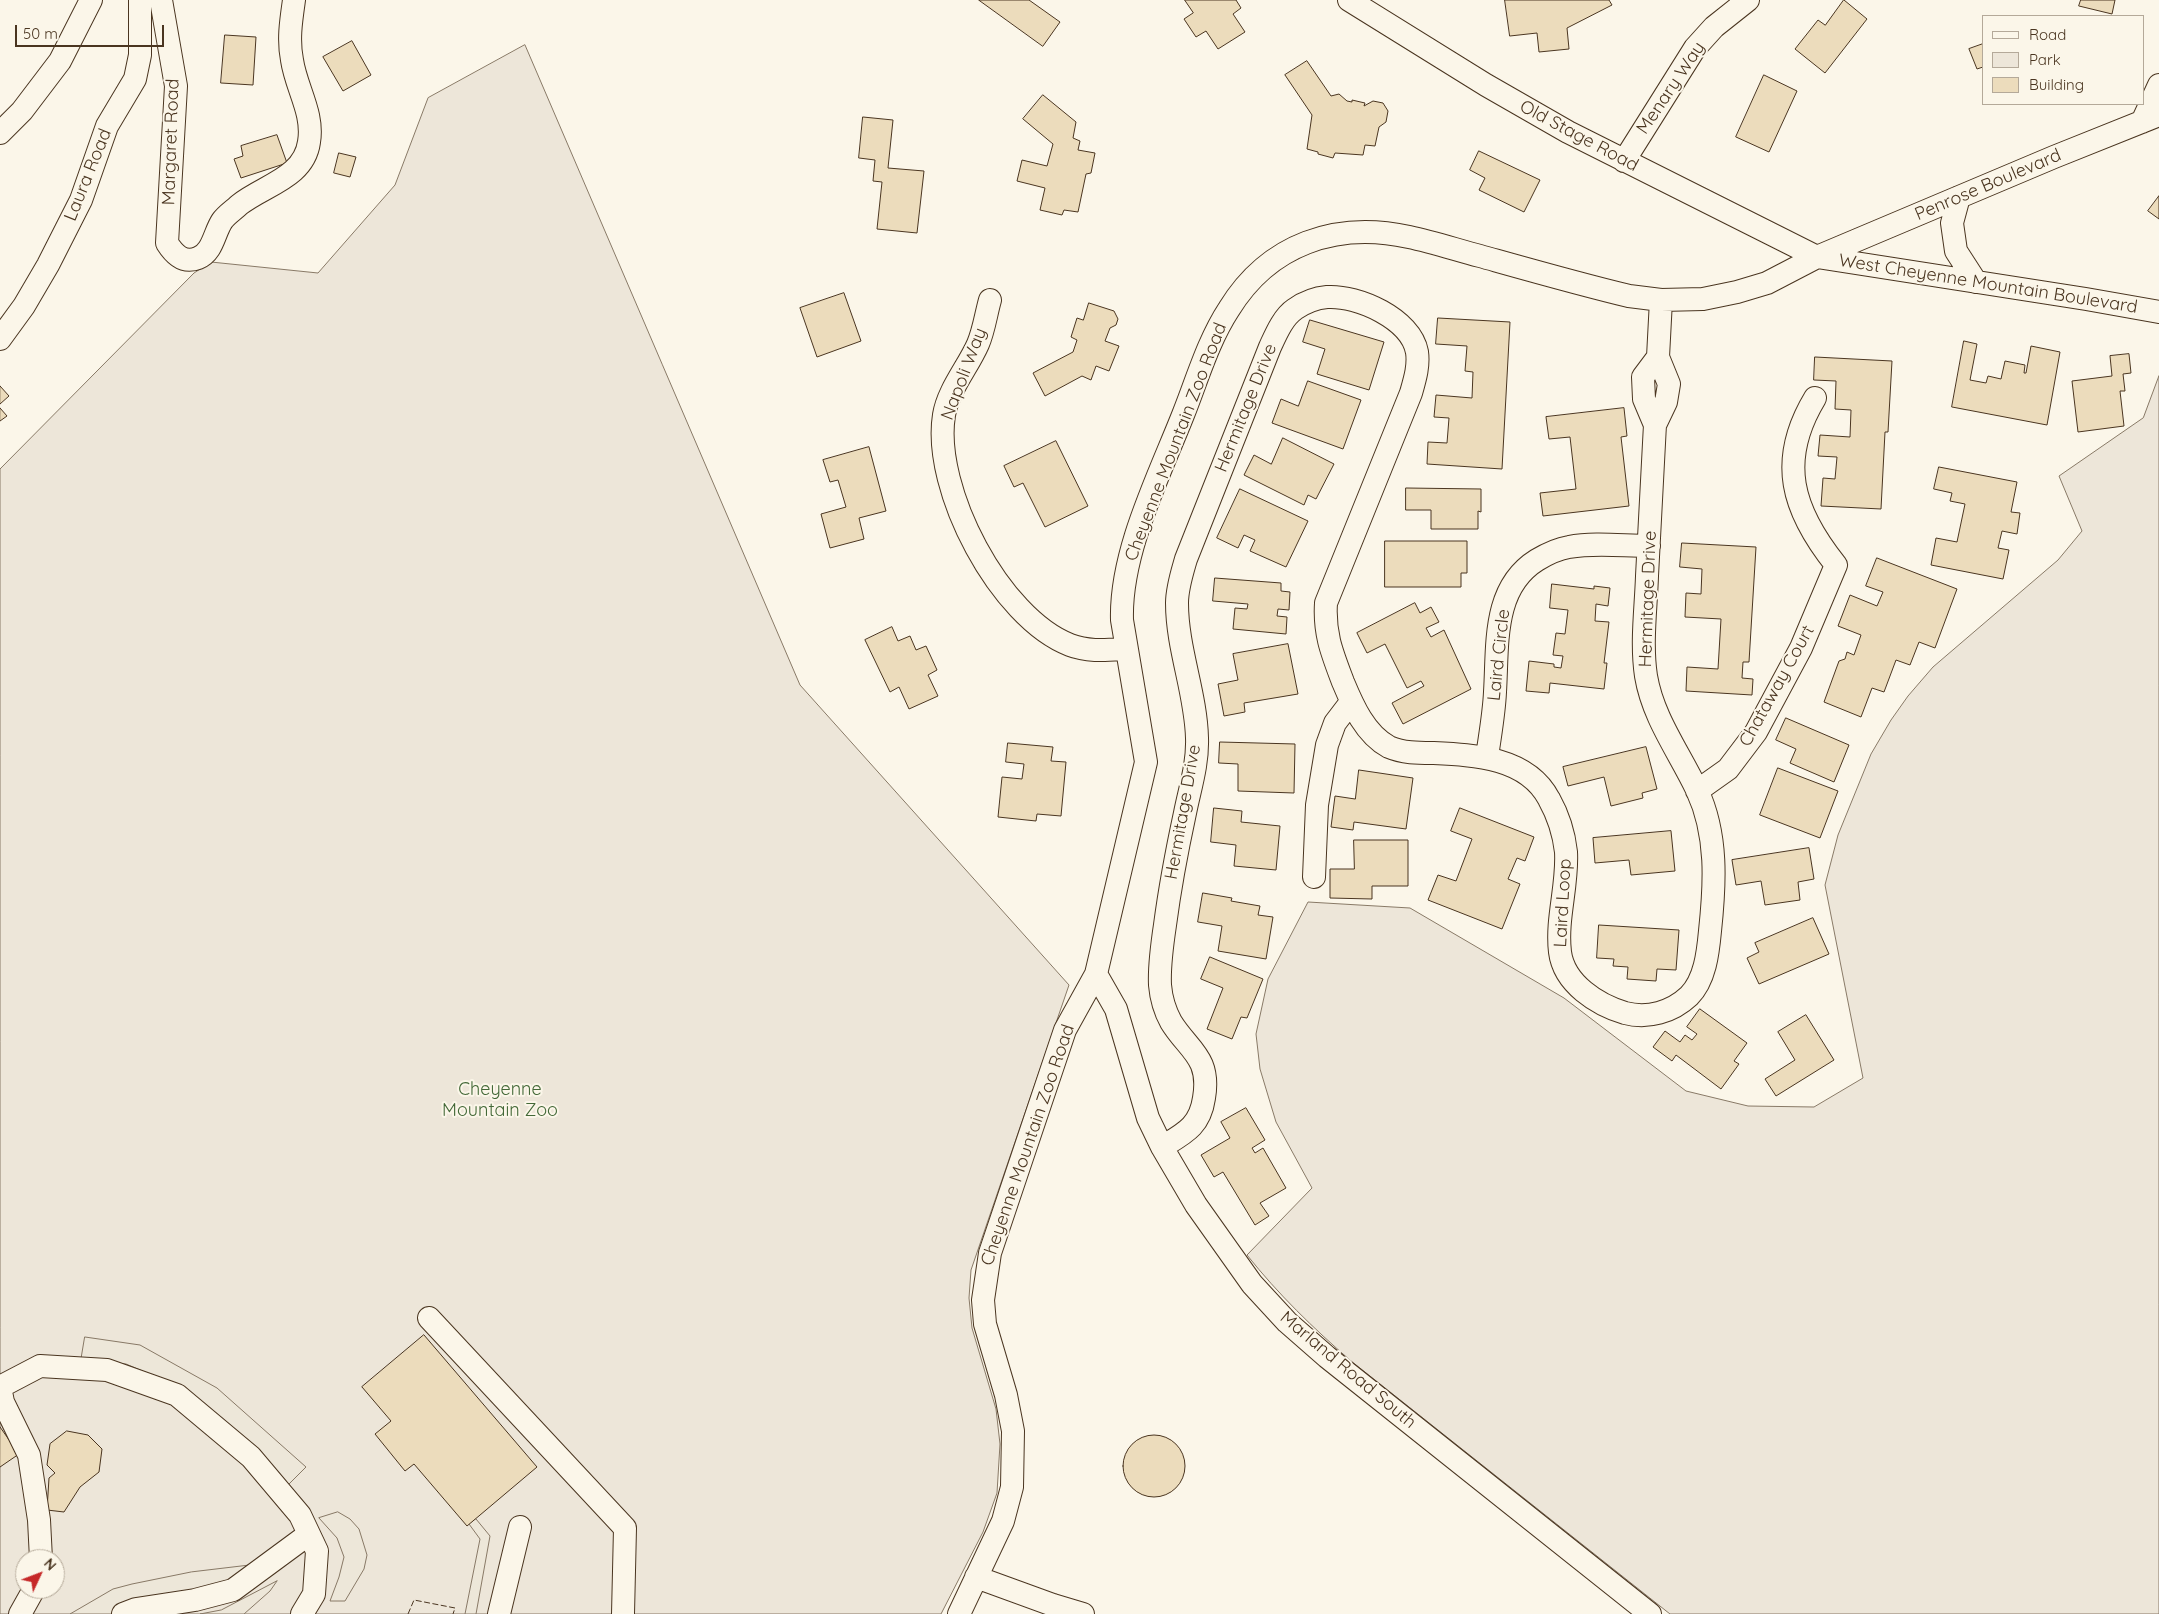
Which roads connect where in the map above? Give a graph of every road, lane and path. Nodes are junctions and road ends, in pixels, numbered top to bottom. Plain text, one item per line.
1 (91, 0) edge
2 (140, 0) edge
3 (160, 0) edge
4 (294, 0) edge
5 (1349, 0) edge
6 (1748, 0) edge
7 (2159, 85) edge
8 (2150, 118) edge
9 (0, 133) edge
10 (1624, 161) junction
11 (1960, 197) junction
12 (1817, 257) junction
13 (1976, 282) junction
14 (990, 300) dead end
15 (1661, 300) junction
16 (2159, 312) edge
17 (0, 339) edge
18 (1815, 398) dead end
19 (1649, 546) junction
20 (1126, 649) junction
21 (1351, 702) junction
22 (1487, 756) junction
23 (1697, 791) junction
24 (1314, 877) dead end
25 (1096, 974) junction
26 (1162, 1148) junction
27 (429, 1318) dead end
28 (0, 1387) edge
29 (520, 1527) dead end
30 (309, 1534) junction
31 (40, 1549) edge
32 (976, 1577) junction
33 (28, 1599) edge
34 (20, 1614) edge
35 (123, 1614) edge
36 (302, 1614) edge
37 (499, 1614) edge
38 (622, 1614) edge
39 (959, 1614) edge
40 (1082, 1614) edge
41 (1650, 1614) edge

1 - 9 street
2 - 17 street, Laura Road
3 - 4 street, Margaret Road
5 - 10 street, Old Stage Road
6 - 10 street, Menary Way
7 - 8 street
8 - 11 street, Penrose Boulevard
10 - 12 street, Old Stage Road
11 - 12 street, Penrose Boulevard
11 - 13 street
12 - 13 street, West Cheyenne Mountain Boulevard
12 - 15 street, Cheyenne Mountain Zoo Road
13 - 16 street, West Cheyenne Mountain Boulevard
14 - 20 street, Napoli Way
15 - 19 street, Hermitage Drive
15 - 20 street, Cheyenne Mountain Zoo Road
18 - 23 street, Chataway Court
19 - 22 street, Laird Circle
19 - 23 street, Hermitage Drive
20 - 25 street, Cheyenne Mountain Zoo Road
21 - 22 street, Hermitage Drive
21 - 24 street
21 - 26 street, Hermitage Drive
22 - 23 street, Laird Loop
25 - 26 street, Marland Road South
25 - 32 street, Cheyenne Mountain Zoo Road
26 - 41 street, Marland Road South
27 - 38 street
28 - 30 street
28 - 31 street
29 - 37 street
30 - 35 street
30 - 36 street
32 - 39 street, Cheyenne Mountain Zoo Road
32 - 40 street
33 - 34 street

